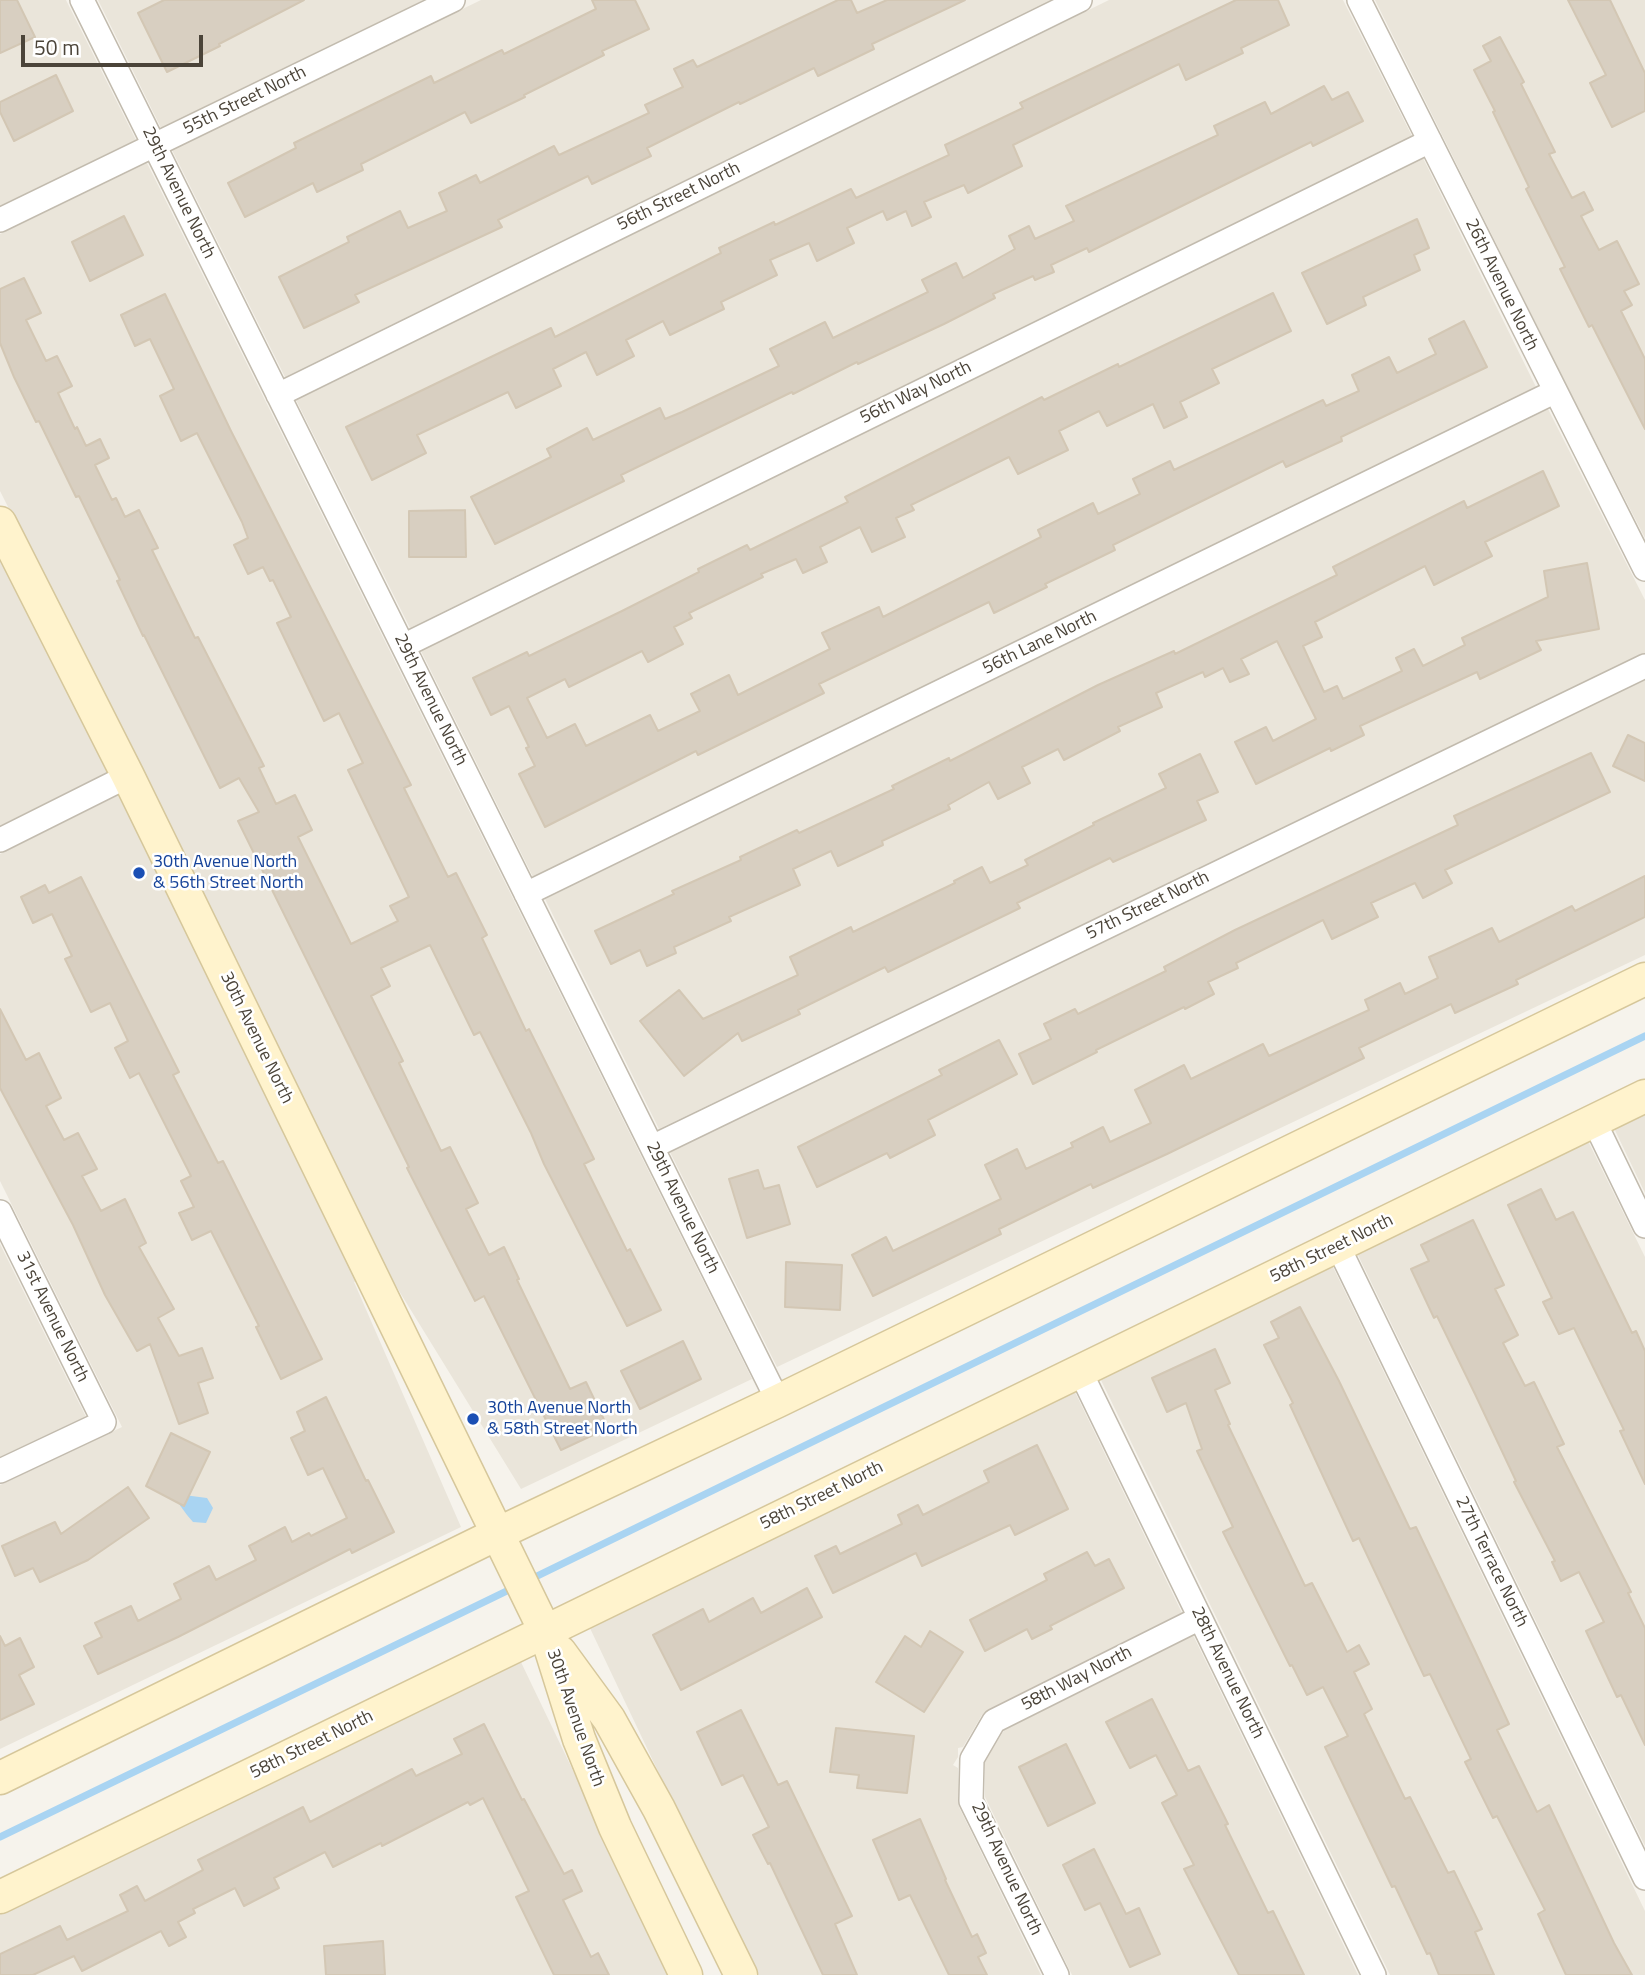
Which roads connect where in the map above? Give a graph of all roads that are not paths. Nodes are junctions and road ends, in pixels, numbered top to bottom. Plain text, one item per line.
1 (82, 0) edge
2 (453, 0) edge
3 (1080, 0) edge
4 (1359, 0) edge
5 (1430, 141) junction
6 (154, 145) junction
7 (0, 220) edge
8 (1554, 392) junction
9 (278, 394) junction
10 (0, 523) edge
11 (1645, 569) edge
12 (403, 646) junction
13 (1645, 666) edge
14 (128, 776) junction
15 (0, 840) edge
16 (526, 894) junction
17 (1645, 979) edge
18 (1645, 1097) edge
19 (1594, 1121) junction
20 (652, 1147) junction
21 (0, 1212) edge
22 (1645, 1226) edge
23 (1338, 1246) junction
24 (1080, 1371) junction
25 (778, 1401) junction
26 (0, 1471) edge
27 (504, 1544) junction
28 (1200, 1618) junction
29 (540, 1620) junction
30 (972, 1759) joint
31 (0, 1778) edge
32 (1645, 1878) edge
33 (0, 1898) edge
34 (687, 1975) edge
35 (741, 1975) edge
36 (1056, 1975) edge
37 (1374, 1975) edge

1 - 6 street, 29th Avenue North
2 - 6 street, 55th Street North
3 - 9 street, 56th Street North
4 - 5 street, 26th Avenue North
5 - 8 street, 26th Avenue North
5 - 12 street, 56th Way North
6 - 7 street, 55th Street North
6 - 9 street, 29th Avenue North
8 - 11 street, 26th Avenue North
8 - 16 street, 56th Lane North
9 - 12 street, 29th Avenue North
10 - 14 street, 30th Avenue North
12 - 16 street, 29th Avenue North
13 - 20 street, 57th Street North
14 - 15 street
14 - 27 street, 30th Avenue North
16 - 20 street, 29th Avenue North
17 - 25 street
18 - 19 street, 58th Street North
19 - 22 street
19 - 23 street, 58th Street North
20 - 25 street, 29th Avenue North
21 - 26 street, 31st Avenue North
23 - 24 street, 58th Street North
23 - 32 street, 27th Terrace North
24 - 28 street, 28th Avenue North
24 - 29 street, 58th Street North
25 - 27 street
27 - 29 street, 30th Avenue North
27 - 31 street
28 - 30 street, 58th Way North
28 - 37 street, 28th Avenue North
29 - 33 street, 58th Street North
29 - 34 street, 30th Avenue North
29 - 35 street, 30th Avenue North
30 - 36 street, 29th Avenue North

